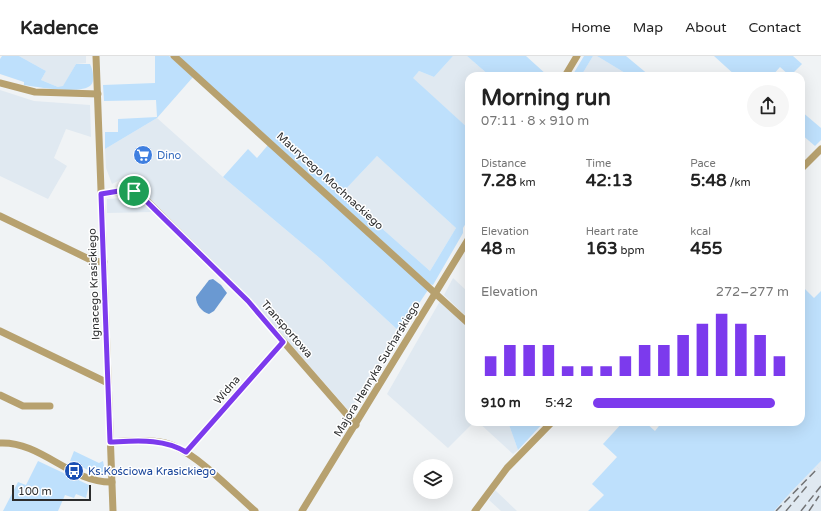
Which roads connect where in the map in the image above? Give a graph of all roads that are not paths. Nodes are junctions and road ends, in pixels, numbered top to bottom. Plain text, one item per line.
1 (96, 56) edge
2 (174, 56) edge
3 (577, 56) edge
4 (567, 72) edge
5 (0, 83) edge
6 (98, 94) junction
7 (821, 149) edge
8 (805, 165) edge
9 (101, 194) junction
10 (0, 216) edge
11 (465, 245) edge
12 (104, 262) junction
13 (436, 293) junction
14 (465, 320) edge
15 (0, 331) edge
16 (283, 342) junction
17 (108, 383) junction
18 (0, 395) edge
19 (50, 406) dead end
20 (356, 425) junction
21 (548, 426) edge
22 (110, 442) junction
23 (0, 443) edge
24 (186, 452) junction
25 (112, 482) junction
26 (112, 511) edge
27 (255, 511) edge
28 (302, 511) edge
29 (475, 511) edge

1 - 6 street, Ignacego Krasickiego
2 - 13 street, Maurycego Mochnackiego
3 - 4 street
5 - 6 street
6 - 9 street, Ignacego Krasickiego
7 - 8 street
9 - 12 street, Ignacego Krasickiego
9 - 16 street, Transportowa
10 - 12 street
11 - 13 street, Majora Henryka Sucharskiego
12 - 17 street, Ignacego Krasickiego
13 - 14 street, Maurycego Mochnackiego
13 - 20 street, Majora Henryka Sucharskiego
15 - 17 street
16 - 20 street, Transportowa
16 - 24 street, Widna
17 - 22 street, Ignacego Krasickiego
18 - 19 street
20 - 28 street, Majora Henryka Sucharskiego
21 - 29 street
22 - 24 street
22 - 25 street, Ignacego Krasickiego
23 - 25 street
24 - 27 street
25 - 26 street, Ignacego Krasickiego

